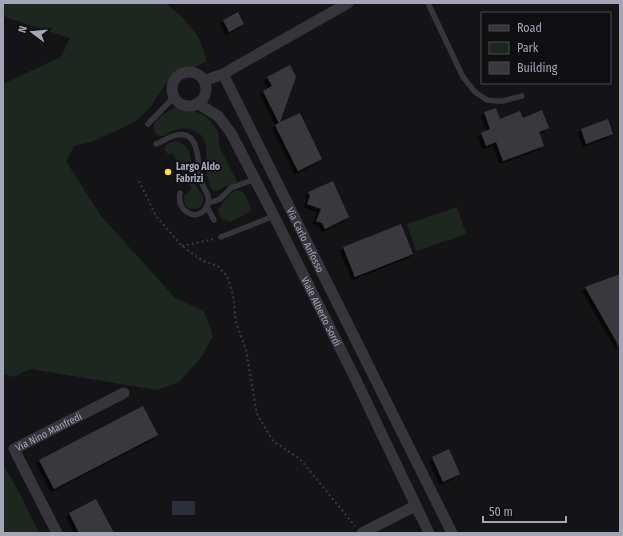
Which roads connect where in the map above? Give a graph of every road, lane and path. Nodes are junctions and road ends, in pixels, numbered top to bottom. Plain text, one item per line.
1 (348, 3) edge
2 (428, 3) edge
3 (223, 74) junction
4 (204, 82) junction
5 (522, 96) dead end
6 (174, 97) junction
7 (197, 103) junction
8 (148, 124) dead end
9 (156, 144) dead end
10 (255, 179) junction
11 (139, 181) dead end
12 (180, 193) dead end
13 (208, 205) junction
14 (274, 216) junction
15 (214, 220) dead end
16 (221, 237) joint
17 (182, 246) junction
18 (370, 369) junction
19 (355, 378) junction
20 (124, 393) dead end
21 (415, 506) junction
22 (359, 530) edge
23 (57, 533) edge
24 (428, 533) edge
25 (452, 533) edge

1 - 3 street
2 - 5 lane
3 - 4 street
3 - 18 street, Via Carlo Anfosso
4 - 6 street
4 - 7 street
6 - 7 street
6 - 8 lane
7 - 10 street, Viale Alberto Sordi
9 - 13 lane
10 - 13 lane
10 - 14 street, Viale Alberto Sordi
11 - 17 path
12 - 13 lane
13 - 15 lane
14 - 16 lane
14 - 19 street, Viale Alberto Sordi
16 - 17 path
17 - 22 path
18 - 19 street
18 - 25 street, Via Carlo Anfosso
19 - 21 street, Viale Alberto Sordi
20 - 23 street, Via Nino Manfredi
21 - 22 street
21 - 24 street, Viale Alberto Sordi

